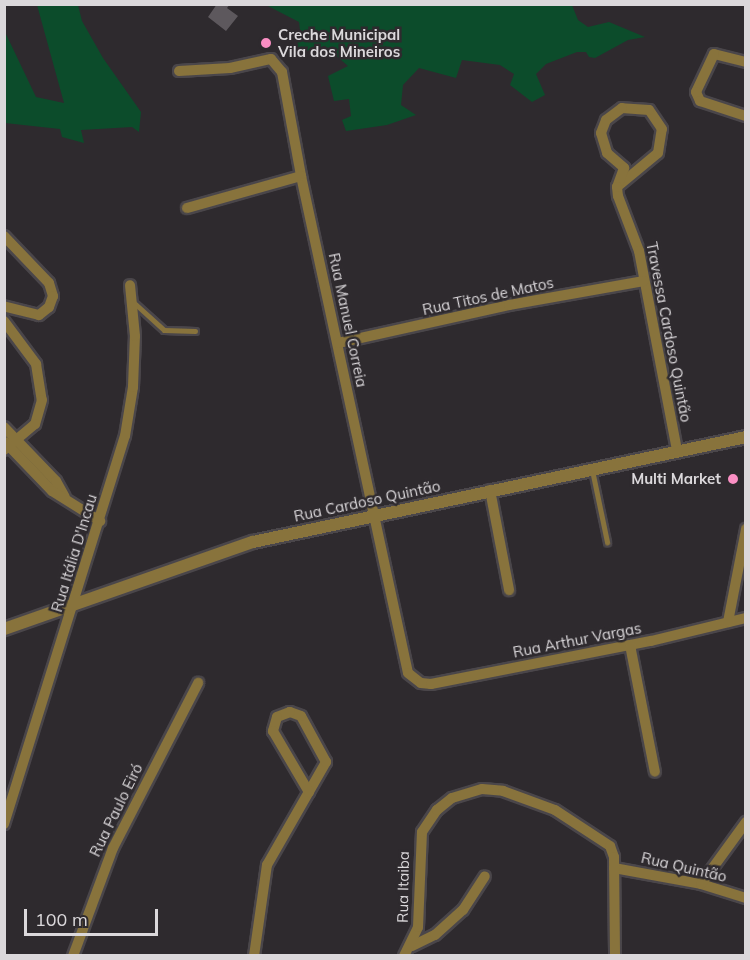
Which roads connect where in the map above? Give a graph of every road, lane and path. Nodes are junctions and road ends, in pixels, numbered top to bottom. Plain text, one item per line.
1 (746, 62) edge
2 (179, 71) dead end
3 (746, 116) edge
4 (301, 176) junction
5 (617, 187) junction
6 (187, 208) dead end
7 (4, 236) edge
8 (644, 281) junction
9 (130, 285) dead end
10 (132, 301) junction
11 (4, 306) edge
12 (4, 321) edge
13 (195, 331) dead end
14 (338, 343) junction
15 (4, 427) edge
16 (746, 437) edge
17 (8, 444) edge
18 (677, 450) junction
19 (591, 468) junction
20 (490, 490) junction
21 (372, 516) junction
22 (100, 520) junction
23 (746, 529) edge
24 (607, 542) dead end
25 (742, 565) edge
26 (509, 590) dead end
27 (75, 604) junction
28 (746, 618) edge
29 (728, 622) junction
30 (4, 629) edge
31 (630, 645) junction
32 (415, 679) joint
33 (198, 683) dead end
34 (655, 772) dead end
35 (309, 792) junction
36 (746, 822) edge
37 (4, 824) edge
38 (615, 862) junction
39 (484, 876) dead end
40 (701, 885) junction
41 (746, 898) edge
42 (412, 945) junction
43 (73, 956) edge
44 (254, 956) edge
45 (405, 956) edge
46 (615, 956) edge

1 - 3 street
2 - 4 street, Rua Manuel Correia
4 - 6 street
4 - 14 street, Rua Manuel Correia
5 - 5 street, Travessa Cardoso Quintão
5 - 8 street, Travessa Cardoso Quintão
7 - 11 street
8 - 14 street, Rua Titos de Matos
8 - 18 street, Travessa Cardoso Quintão
9 - 10 street, Rua Itália D'Incau
10 - 13 lane
10 - 22 street, Rua Itália D'Incau
12 - 17 street
14 - 21 street, Rua Manuel Correia
15 - 17 street
16 - 18 street, Rua Cardoso Quintão
17 - 22 street
18 - 19 street, Rua Cardoso Quintão
19 - 20 street, Rua Cardoso Quintão
19 - 24 lane
20 - 21 street, Rua Cardoso Quintão
20 - 26 street
21 - 27 street, Rua Cardoso Quintão
21 - 32 street, Rua Manuel Correia
22 - 27 street, Rua Itália D'Incau
23 - 25 street
25 - 29 street
27 - 30 street, Rua Cardoso Quintão
27 - 37 street, Rua Itália D'Incau
28 - 29 street, Rua Arthur Vargas
29 - 31 street, Rua Arthur Vargas
31 - 32 street, Rua Arthur Vargas
31 - 34 street
33 - 43 street, Rua Paulo Eiró
35 - 35 street
35 - 44 street
36 - 40 street
38 - 40 street, Rua Quintão
38 - 42 street, Rua Itaiba
38 - 46 street
39 - 42 street
40 - 41 street, Rua Quintão
42 - 45 street, Rua Itaiba

